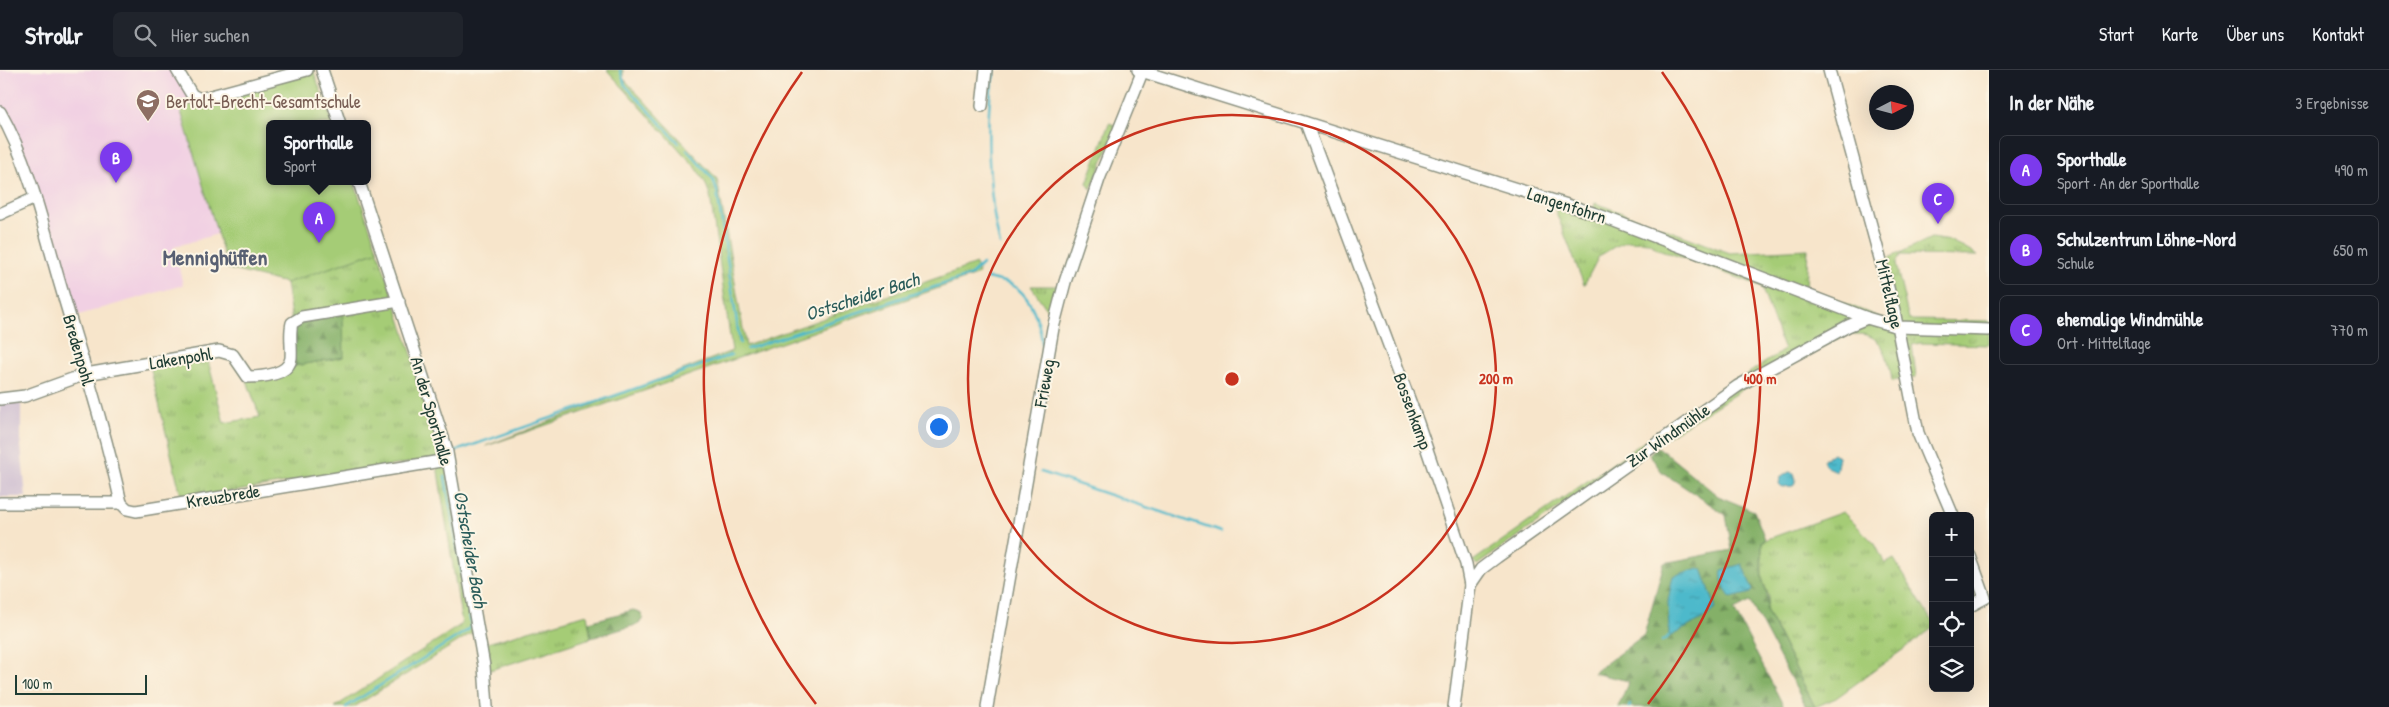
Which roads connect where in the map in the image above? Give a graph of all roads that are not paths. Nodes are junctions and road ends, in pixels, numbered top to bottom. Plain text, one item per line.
1 (177, 70) edge
2 (307, 70) edge
3 (322, 70) edge
4 (986, 70) edge
5 (1141, 70) edge
6 (1829, 70) edge
7 (982, 106) dead end
8 (0, 112) edge
9 (339, 120) edge
10 (1306, 123) junction
11 (360, 185) edge
12 (34, 198) junction
13 (0, 214) edge
14 (398, 301) junction
15 (1867, 318) junction
16 (1898, 327) junction
17 (1989, 330) edge
18 (86, 374) junction
19 (0, 399) edge
20 (447, 460) junction
21 (0, 503) edge
22 (121, 503) junction
23 (1951, 512) edge
24 (1970, 557) edge
25 (1466, 564) junction
26 (1481, 570) junction
27 (1470, 585) junction
28 (1974, 604) edge
29 (487, 707) edge
30 (987, 707) edge
31 (1454, 707) edge

1 - 2 street
3 - 9 street
4 - 7 street
5 - 10 street, Langenfohrn
5 - 30 street, Frieweg
6 - 16 street, Mittelflage
8 - 12 street, Bredenpohl
10 - 15 street, Langenfohrn
10 - 25 street, Bossenkamp
11 - 14 street, An der Sporthalle
12 - 13 street
12 - 18 street, Bredenpohl
14 - 18 street, Lakenpohl
14 - 20 street, An der Sporthalle
15 - 16 street, Langenfohrn
15 - 26 street, Zur Windmühle
16 - 17 street, Langenfohrn
16 - 23 street, Mittelflage
18 - 19 street, Lakenpohl
18 - 22 street, Bredenpohl
20 - 22 street, Kreuzbrede
20 - 29 street, An der Sporthalle
21 - 22 street, Kreuzbrede
24 - 28 street
25 - 26 street
25 - 27 street, Bossenkamp
26 - 27 street, Zur Windmühle
27 - 31 street, Bossenkamp

